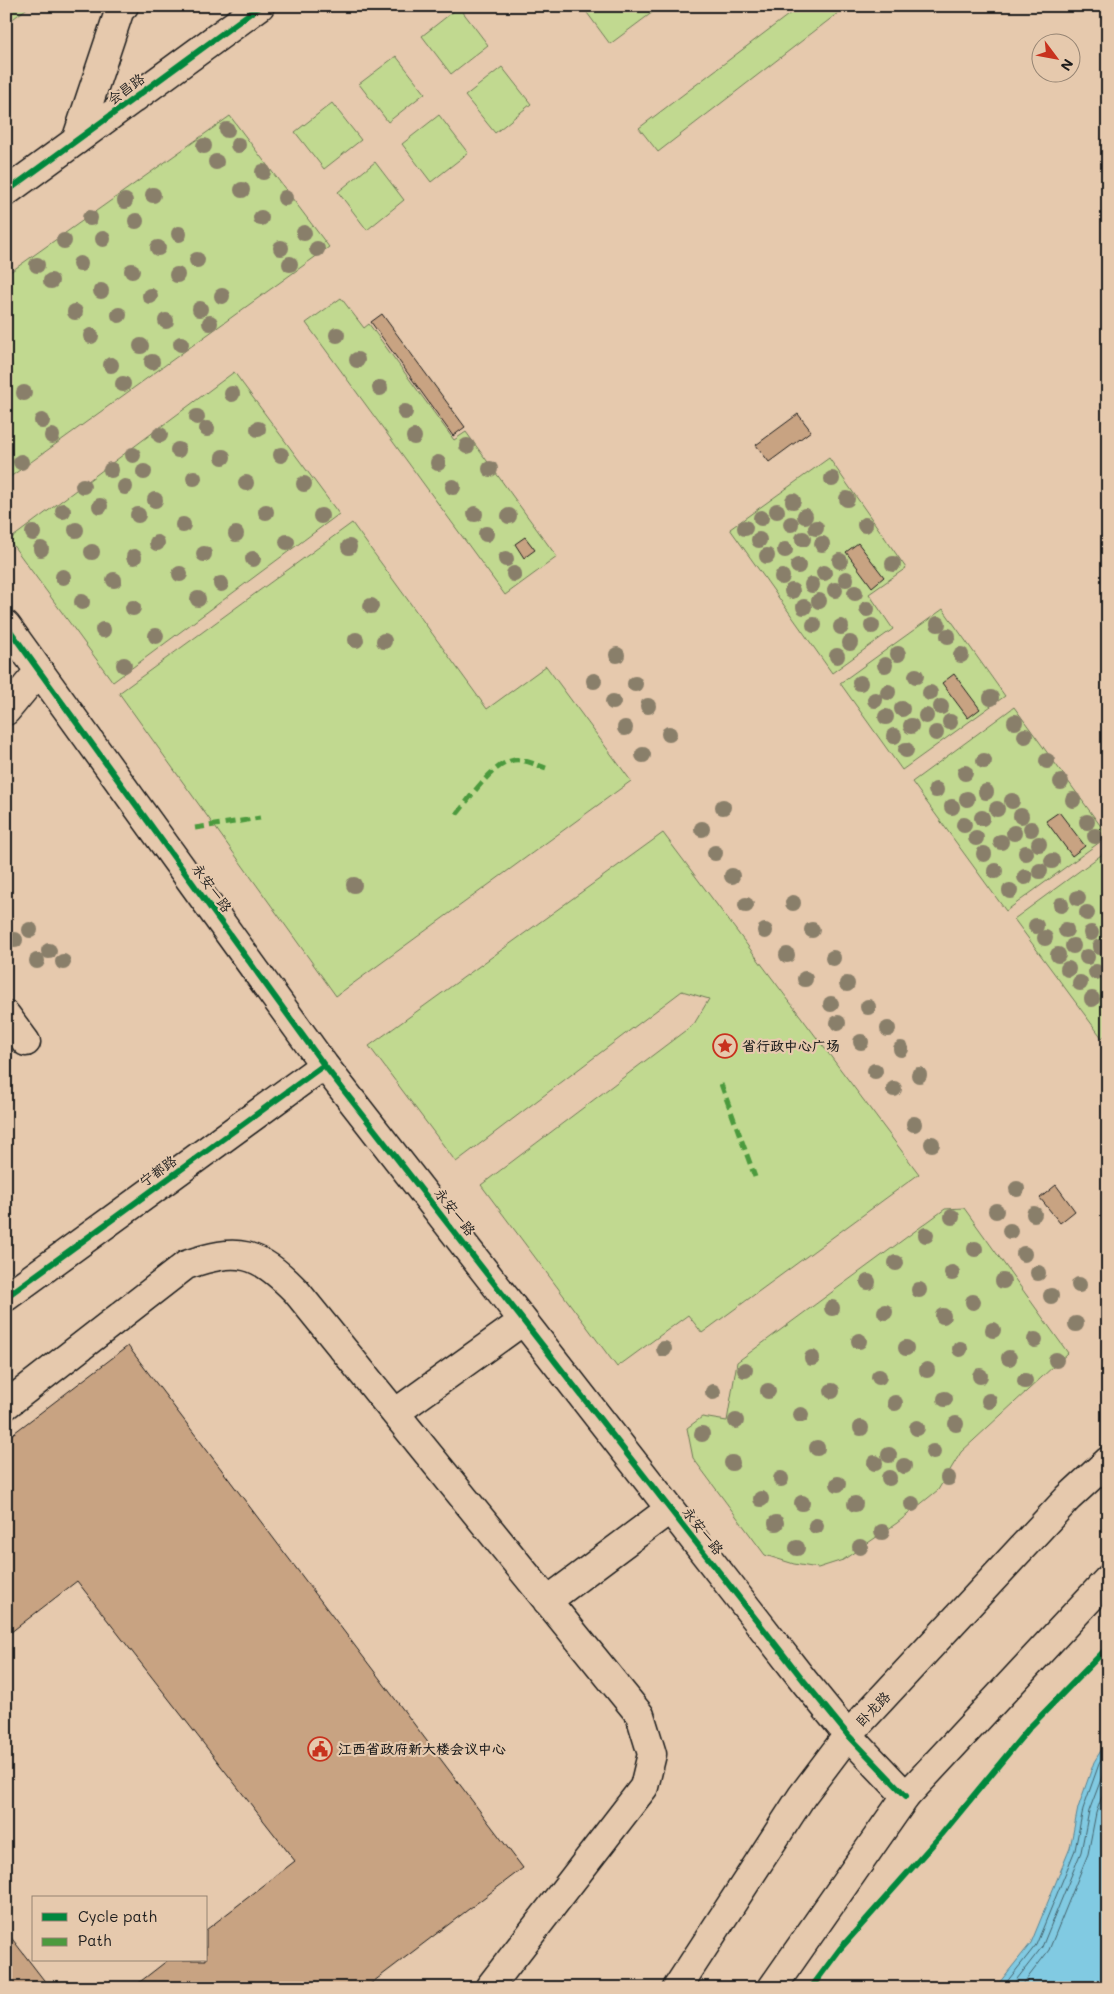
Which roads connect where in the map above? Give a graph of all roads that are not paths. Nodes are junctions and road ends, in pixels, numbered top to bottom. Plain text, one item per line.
1 (124, 6) edge
2 (236, 6) edge
3 (260, 6) edge
4 (194, 54) junction
5 (76, 141) junction
6 (6, 192) edge
7 (6, 625) edge
8 (39, 671) junction
9 (6, 711) edge
10 (6, 1015) edge
11 (26, 1042) dead end
12 (324, 1065) junction
13 (6, 1297) edge
14 (523, 1320) junction
15 (6, 1405) edge
16 (395, 1413) junction
17 (1108, 1461) edge
18 (670, 1509) junction
19 (1108, 1580) edge
20 (547, 1601) junction
21 (848, 1735) junction
22 (906, 1796) junction
23 (489, 1988) edge
24 (677, 1988) edge
25 (772, 1988) edge

1 - 5 street
2 - 4 street
3 - 4 street, 会昌路
4 - 5 street, 会昌路
5 - 6 street, 会昌路
7 - 8 street, 永安一路
8 - 9 street
8 - 12 street, 永安一路
10 - 11 street
12 - 13 street, 宁都路
12 - 14 street, 永安一路
14 - 16 street
14 - 18 street, 永安一路
15 - 16 street
16 - 20 street
17 - 21 street, 卧龙路
18 - 20 street
18 - 21 street, 永安一路
19 - 22 street
20 - 23 street
21 - 22 street, 永安一路
21 - 24 street, 卧龙路
22 - 25 street

